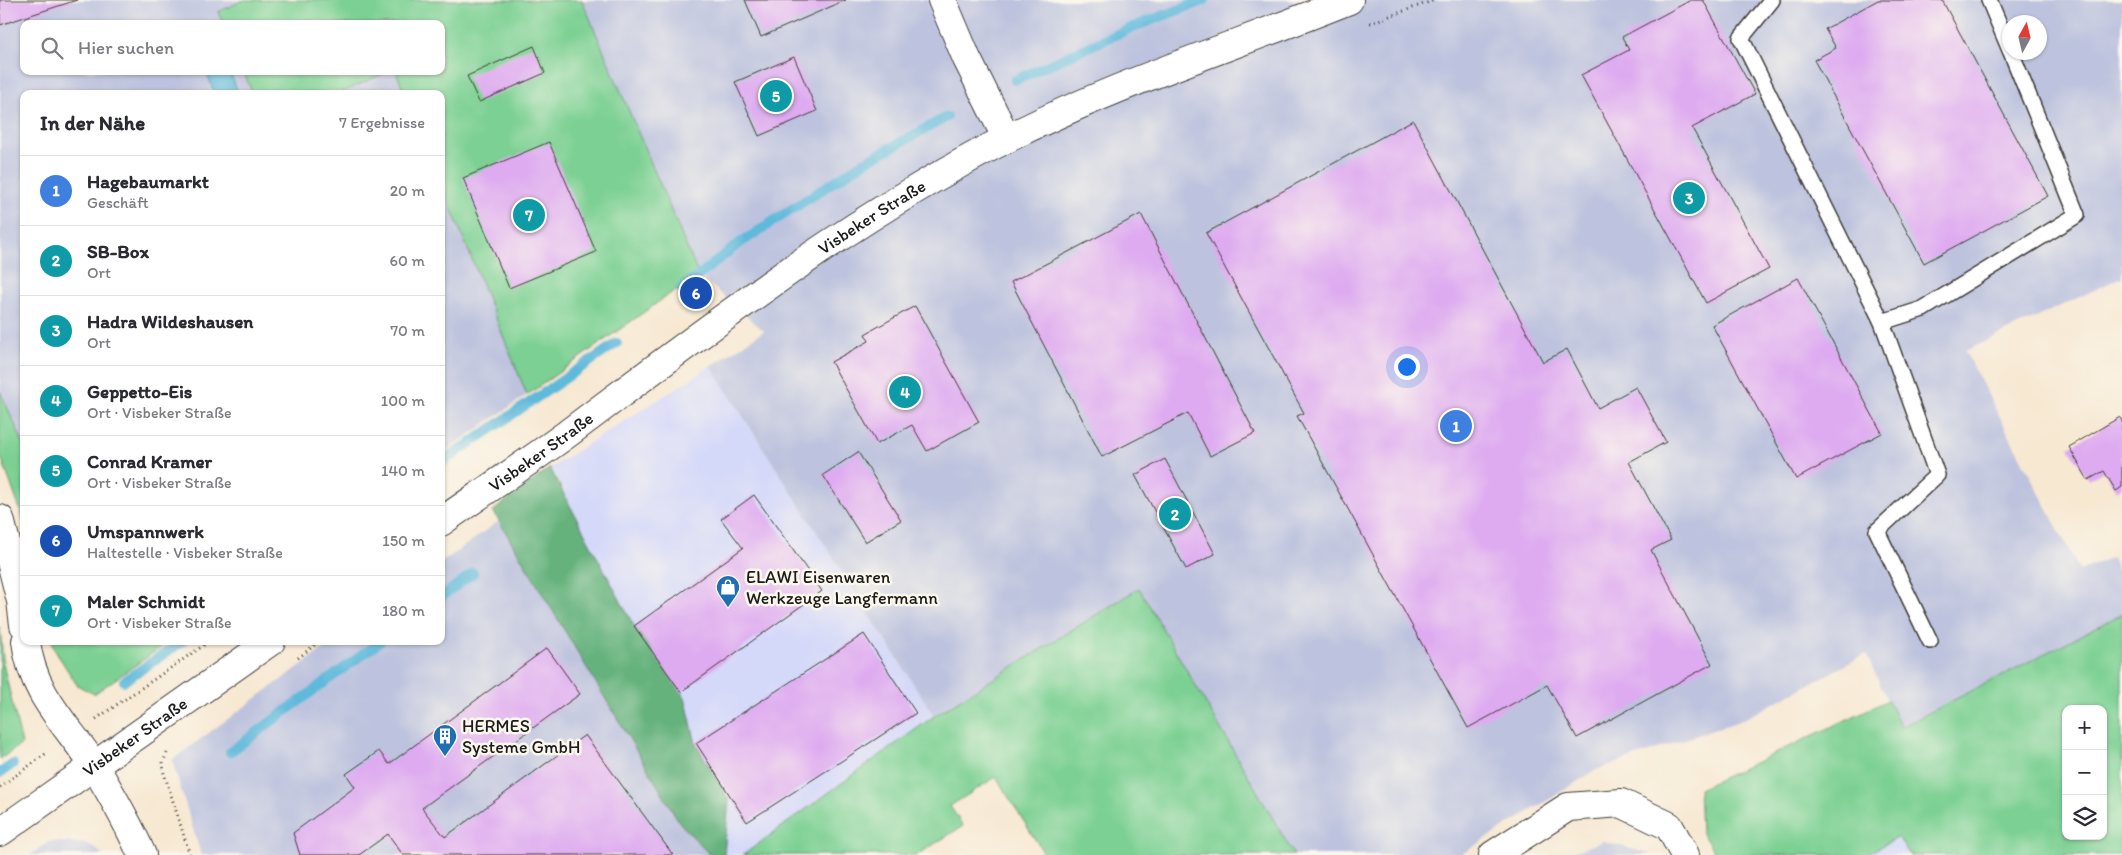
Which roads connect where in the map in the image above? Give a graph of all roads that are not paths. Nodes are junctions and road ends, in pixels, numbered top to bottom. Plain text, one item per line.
1 (942, 0) edge
2 (1349, 0) edge
3 (1772, 0) edge
4 (1989, 0) edge
5 (1309, 8) edge
6 (2002, 32) edge
7 (2014, 60) edge
8 (1007, 139) junction
9 (1882, 322) junction
10 (0, 519) edge
11 (445, 519) edge
12 (20, 597) edge
13 (1930, 641) dead end
14 (26, 645) edge
15 (265, 645) edge
16 (94, 767) junction
17 (0, 832) edge
18 (142, 855) edge
19 (1493, 855) edge
20 (1685, 855) edge

1 - 8 main road
2 - 5 main road, Visbeker Straße
3 - 9 lane
4 - 6 lane
5 - 8 main road, Visbeker Straße
7 - 9 lane
8 - 11 main road, Visbeker Straße
9 - 13 lane
10 - 12 main road
14 - 16 main road
15 - 16 main road, Visbeker Straße
16 - 17 main road, Visbeker Straße
16 - 18 main road
19 - 20 main road

